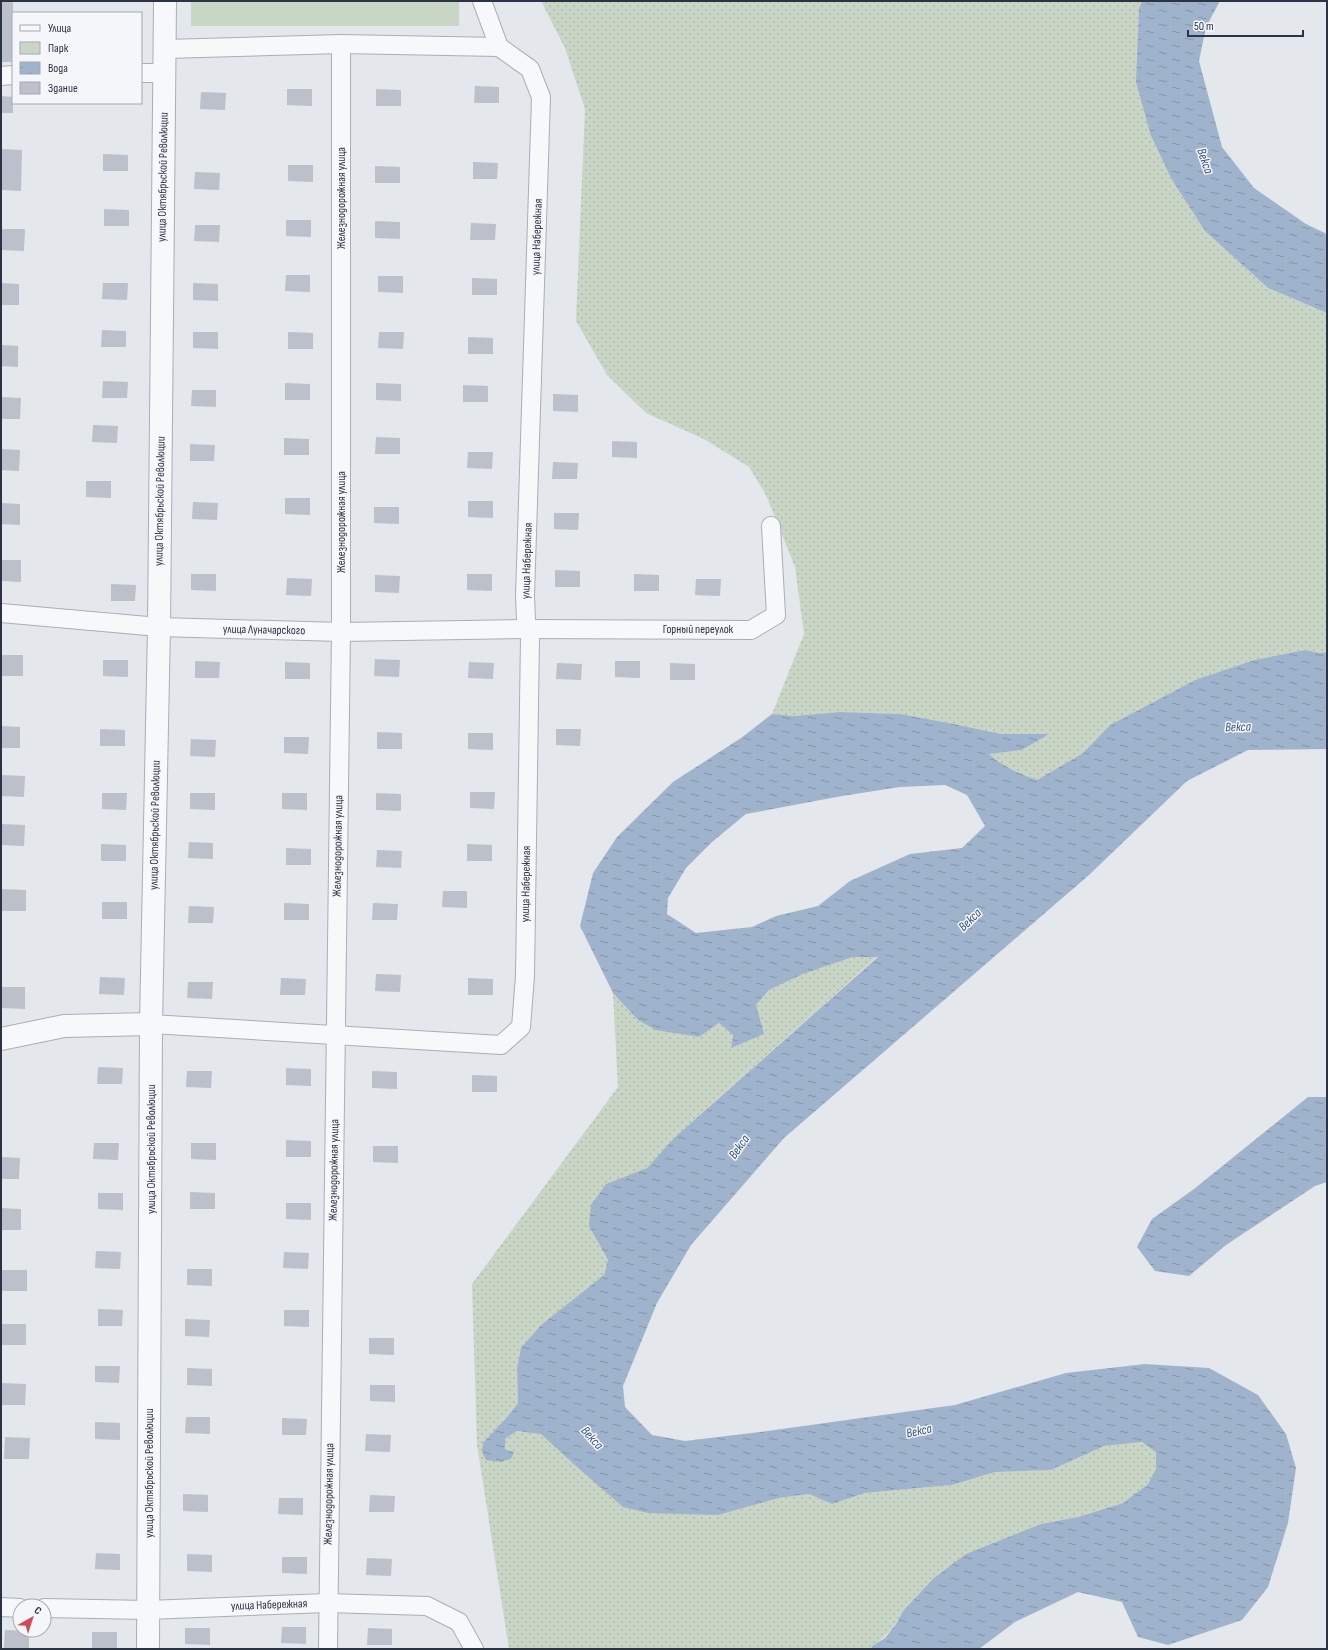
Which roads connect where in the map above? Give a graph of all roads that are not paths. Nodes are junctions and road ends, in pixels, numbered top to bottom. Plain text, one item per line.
1 (166, 1) edge
2 (482, 1) edge
3 (341, 44) junction
4 (499, 47) junction
5 (165, 48) junction
6 (142, 73) edge
7 (164, 73) junction
8 (12, 75) edge
9 (1, 76) edge
10 (771, 526) dead end
11 (1, 613) edge
12 (159, 627) junction
13 (528, 629) junction
14 (341, 632) junction
15 (152, 1024) junction
16 (336, 1035) junction
17 (1, 1038) edge
18 (327, 1603) junction
19 (1, 1607) edge
20 (12, 1608) edge
21 (52, 1608) edge
22 (148, 1610) junction
23 (148, 1649) edge
24 (328, 1649) edge
25 (474, 1649) edge

1 - 5 street, улица Октябрьской Революции
2 - 4 street
3 - 4 street
3 - 5 street
3 - 14 street, Железнодорожная улица
4 - 13 street, улица Набережная
5 - 7 street, улица Октябрьской Революции
6 - 7 street
7 - 12 street, улица Октябрьской Революции
8 - 9 street
10 - 13 street, Горный переулок
11 - 12 street, улица Луначарского
12 - 14 street, улица Луначарского
12 - 15 street, улица Октябрьской Революции
13 - 14 street, улица Луначарского
13 - 16 street, улица Набережная
14 - 16 street, Железнодорожная улица
15 - 16 street
15 - 17 street
15 - 22 street, улица Октябрьской Революции
16 - 18 street, Железнодорожная улица
18 - 22 street, улица Набережная
18 - 24 street, Железнодорожная улица
18 - 25 street, улица Набережная
19 - 20 street
21 - 22 street, улица Набережная
22 - 23 street, улица Октябрьской Революции

